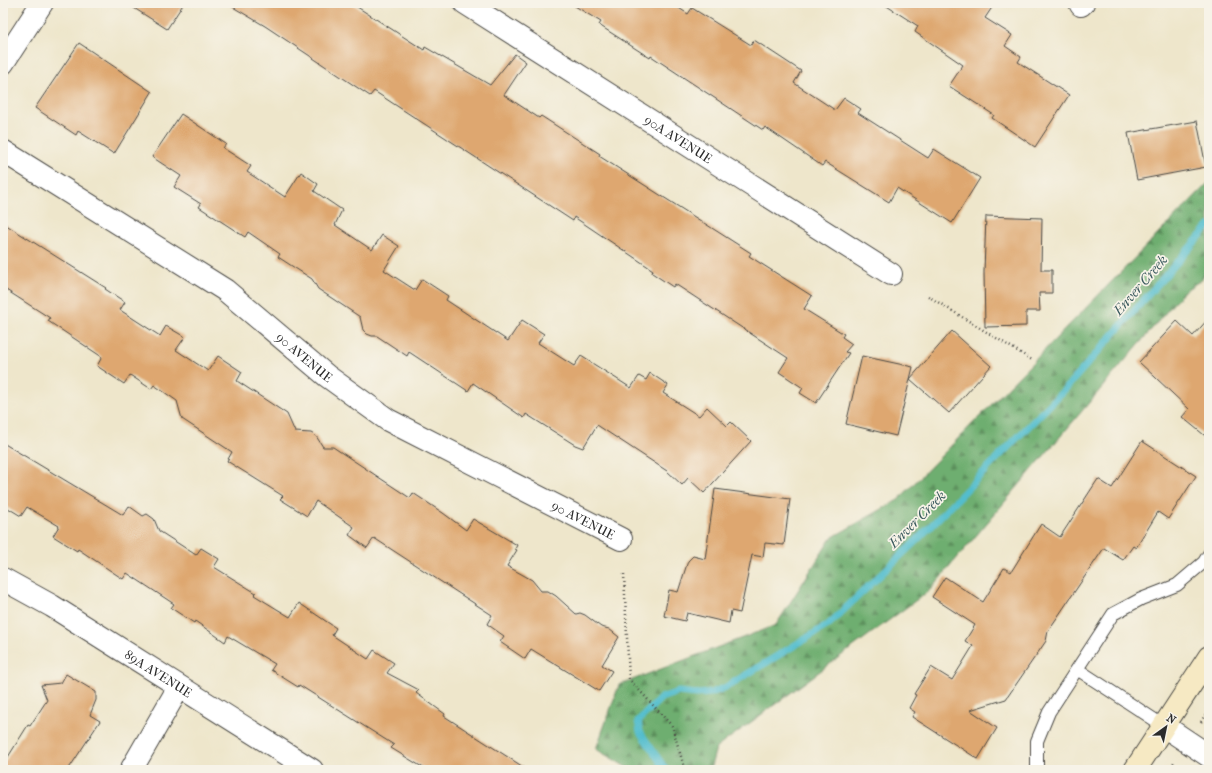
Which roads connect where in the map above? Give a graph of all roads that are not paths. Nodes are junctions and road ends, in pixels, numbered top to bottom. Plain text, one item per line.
1 (42, 3) edge
2 (465, 3) edge
3 (3, 63) edge
4 (3, 151) edge
5 (891, 274) dead end
6 (621, 539) dead end
7 (1209, 554) edge
8 (3, 579) edge
9 (1209, 657) edge
10 (1076, 669) junction
11 (179, 688) junction
12 (1164, 726) junction
13 (1209, 756) edge
14 (131, 770) edge
15 (312, 770) edge
16 (1037, 770) edge
17 (1135, 770) edge

1 - 3 street
2 - 5 street, 90A AVENUE
4 - 6 street, 90 AVENUE
7 - 10 lane
8 - 11 street, 89A AVENUE
9 - 12 main road
10 - 12 lane
10 - 16 lane
11 - 14 street
11 - 15 street, 89A AVENUE
12 - 13 street
12 - 17 main road

